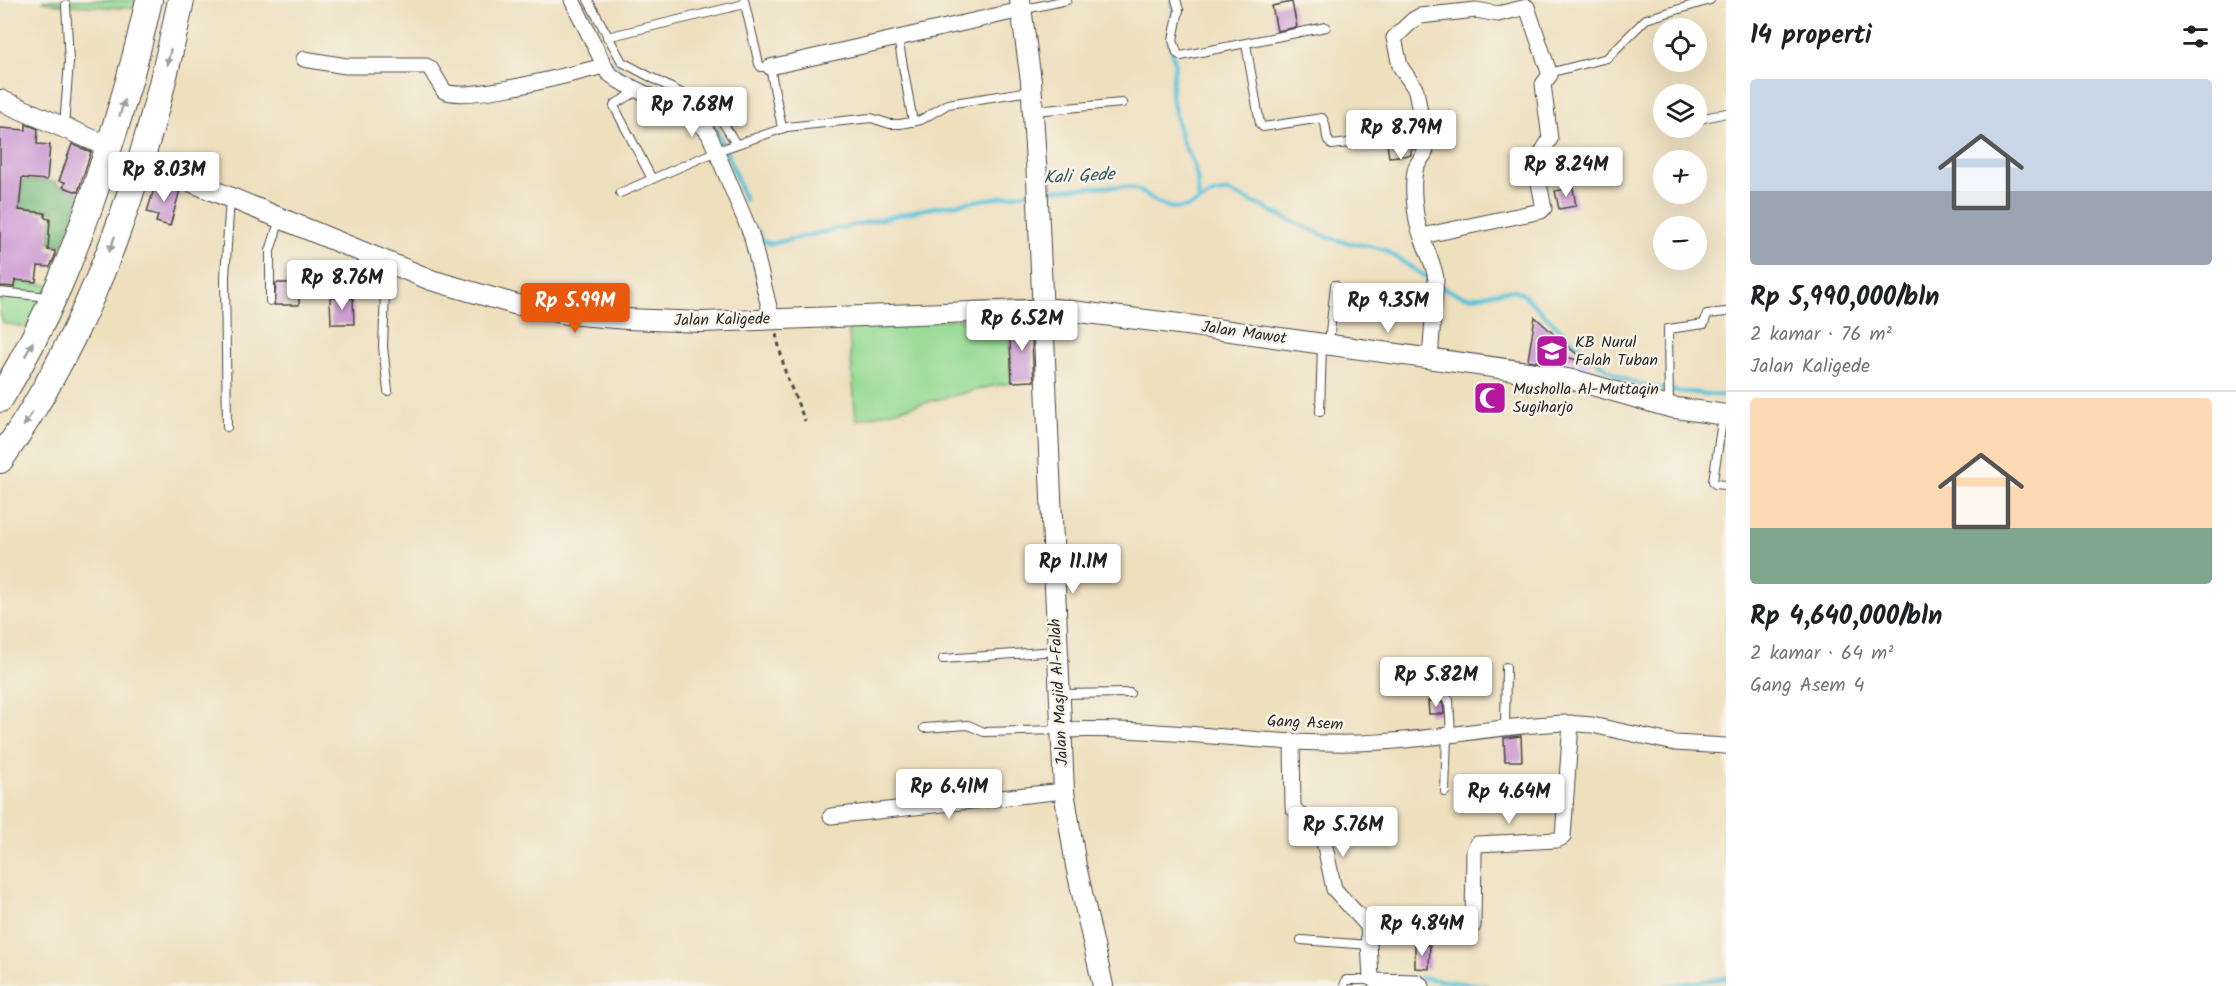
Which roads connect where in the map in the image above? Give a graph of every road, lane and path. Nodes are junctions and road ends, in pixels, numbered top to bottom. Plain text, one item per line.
1 (149, 0) edge
2 (181, 0) edge
3 (572, 0) edge
4 (588, 0) edge
5 (1067, 0) edge
6 (1176, 0) edge
7 (1710, 0) edge
8 (745, 2) edge
9 (1526, 3) edge
10 (66, 5) dead end
11 (1021, 5) edge
12 (1326, 27) dead end
13 (607, 37) junction
14 (898, 38) junction
15 (1246, 44) junction
16 (304, 59) dead end
17 (604, 66) junction
18 (770, 67) junction
19 (1549, 73) junction
20 (639, 91) junction
21 (1031, 91) junction
22 (0, 100) edge
23 (1122, 103) dead end
24 (1033, 111) junction
25 (1726, 113) edge
26 (1707, 117) edge
27 (913, 122) junction
28 (64, 127) junction
29 (783, 128) junction
30 (1424, 134) junction
31 (109, 147) junction
32 (726, 148) junction
33 (141, 160) junction
34 (652, 179) junction
35 (620, 193) dead end
36 (230, 198) junction
37 (280, 219) junction
38 (1422, 236) junction
39 (386, 263) junction
40 (1335, 285) dead end
41 (0, 292) edge
42 (55, 297) junction
43 (270, 301) dead end
44 (1043, 308) junction
45 (1726, 312) edge
46 (772, 319) junction
47 (1325, 344) junction
48 (1430, 359) junction
49 (388, 391) dead end
50 (0, 399) edge
51 (1669, 403) junction
52 (1320, 412) dead end
53 (1724, 415) edge
54 (805, 420) dead end
55 (227, 427) dead end
56 (0, 460) edge
57 (1726, 485) edge
58 (1057, 651) junction
59 (943, 659) dead end
60 (1442, 666) dead end
61 (1506, 668) dead end
62 (1130, 693) dead end
63 (1059, 694) junction
64 (1571, 723) junction
65 (924, 728) dead end
66 (1504, 728) junction
67 (1060, 730) junction
68 (1449, 734) junction
69 (1292, 741) junction
70 (1726, 746) edge
71 (1064, 791) junction
72 (1445, 792) dead end
73 (831, 816) dead end
74 (1368, 926) junction
75 (1473, 927) joint
76 (1301, 940) dead end
77 (1370, 945) junction
78 (1373, 980) junction
79 (1103, 986) edge
80 (1344, 986) edge
81 (1422, 986) edge

31 -> 1 highway
2 -> 33 highway
3 - 17 street
4 - 13 lane
5 - 11 lane
6 - 15 lane
7 - 19 lane
8 - 13 lane
8 - 18 lane
9 - 19 street
9 - 30 street
10 - 28 lane
11 - 14 street
11 - 21 street, Jalan Masjid Al-Falah
12 - 15 lane
13 - 32 lane
14 - 18 street
14 - 27 lane
15 - 30 lane
16 - 17 street
17 - 20 street
18 - 29 lane
19 - 38 street
20 - 32 street
20 - 34 lane
21 - 24 street, Jalan Masjid Al-Falah
21 - 27 lane
22 - 28 street
23 - 24 lane
24 - 44 street, Jalan Masjid Al-Falah
25 - 26 lane
27 - 29 lane
28 - 31 street
29 - 32 lane
30 - 38 street
31 - 42 highway
32 - 34 lane
32 - 46 street
33 - 36 street, Jalan Kaligede
33 -> 56 highway
34 - 35 lane
36 - 37 street, Jalan Kaligede
36 - 55 lane
37 - 39 street, Jalan Kaligede
37 - 43 lane
38 - 48 street
39 - 46 street, Jalan Kaligede
39 - 49 lane
40 - 47 lane
41 - 42 lane
50 -> 42 highway
44 - 46 street, Jalan Kaligede
44 - 47 street, Jalan Mawot
44 - 58 street, Jalan Masjid Al-Falah
45 - 51 lane
46 - 54 path
47 - 48 street, Jalan Mawot
47 - 52 lane
48 - 51 street, Jalan Mawot
51 - 53 street, Jalan Mawot
53 - 57 lane
58 - 59 lane
58 - 63 street, Jalan Masjid Al-Falah
60 - 68 lane
61 - 66 lane
62 - 63 lane
63 - 67 street, Jalan Masjid Al-Falah
64 - 66 street, Gang Asem
64 - 70 street, Gang Asem
64 - 75 street
65 - 67 lane
66 - 68 street, Gang Asem
67 - 69 street, Gang Asem
67 - 71 street, Jalan Masjid Al-Falah
68 - 69 street, Gang Asem
68 - 72 lane
69 - 74 street
71 - 73 street
71 - 79 street, Jalan Masjid Al-Falah
74 - 75 lane
74 - 77 street
76 - 77 lane
77 - 78 street
78 - 80 lane
78 - 81 street

